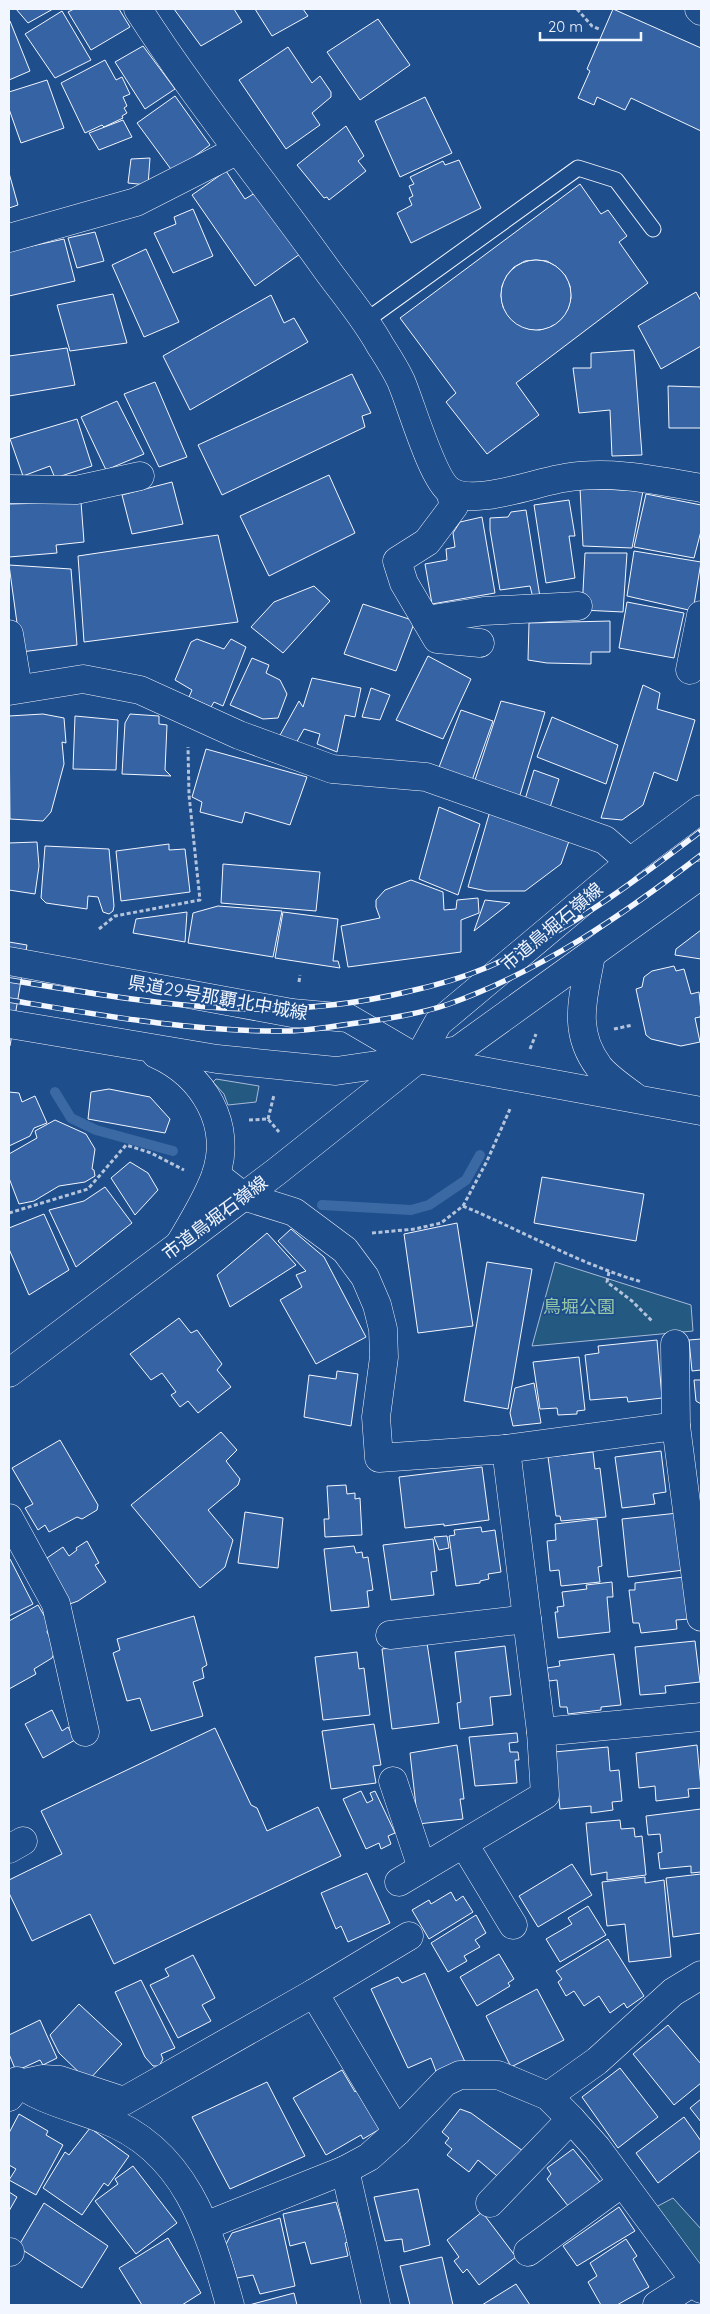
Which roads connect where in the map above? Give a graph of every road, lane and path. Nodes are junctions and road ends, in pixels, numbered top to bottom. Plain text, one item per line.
1 (138, 9) edge
2 (577, 9) edge
3 (601, 30) dead end
4 (238, 150) junction
5 (653, 230) dead end
6 (9, 238) edge
7 (364, 322) junction
8 (140, 476) dead end
9 (701, 488) edge
10 (9, 489) edge
11 (450, 491) junction
12 (578, 606) dead end
13 (701, 615) edge
14 (426, 620) junction
15 (9, 634) edge
16 (480, 643) dead end
17 (690, 670) dead end
18 (13, 689) edge
19 (194, 714) junction
20 (701, 809) edge
21 (630, 862) junction
22 (701, 875) edge
23 (99, 929) dead end
24 (591, 955) junction
25 (9, 961) edge
26 (9, 1024) edge
27 (633, 1025) dead end
28 (610, 1029) dead end
29 (536, 1033) dead end
30 (136, 1045) junction
31 (530, 1049) dead end
32 (418, 1059) junction
33 (275, 1089) dead end
34 (636, 1098) junction
35 (510, 1109) dead end
36 (701, 1111) edge
37 (268, 1119) junction
38 (241, 1121) dead end
39 (279, 1132) dead end
40 (188, 1172) dead end
41 (216, 1175) junction
42 (243, 1196) junction
43 (463, 1206) junction
44 (9, 1213) edge
45 (332, 1238) junction
46 (179, 1245) junction
47 (609, 1272) junction
48 (642, 1282) dead end
49 (675, 1344) joint
50 (9, 1373) edge
51 (676, 1426) junction
52 (506, 1449) junction
53 (9, 1518) edge
54 (701, 1617) edge
55 (527, 1620) junction
56 (390, 1635) dead end
57 (701, 1717) edge
58 (85, 1732) dead end
59 (541, 1732) junction
60 (393, 1781) dead end
61 (464, 1844) junction
62 (513, 1925) dead end
63 (409, 1936) dead end
64 (701, 1975) edge
65 (314, 1993) junction
66 (12, 2085) edge
67 (548, 2096) junction
68 (571, 2118) junction
69 (397, 2132) junction
70 (345, 2170) junction
71 (622, 2183) junction
72 (490, 2204) dead end
73 (205, 2226) junction
74 (528, 2252) dead end
75 (698, 2285) edge
76 (230, 2305) edge
77 (376, 2305) edge
78 (657, 2305) edge

1 - 4 street
2 - 3 path
4 - 6 street
4 - 7 street
5 - 7 lane
7 - 11 street
8 - 10 street
9 - 11 street
11 - 14 street
12 - 14 street
13 - 17 street
14 - 16 street
15 - 18 street
18 - 19 street
19 - 21 street
19 - 23 path
20 - 21 street, 市道鳥堀石嶺線
21 - 32 street, 市道鳥堀石嶺線
22 - 24 street, 市道鳥堀石嶺線
24 - 32 street, 市道鳥堀石嶺線
24 - 34 street
25 - 32 street, 県道29号那覇北中城線
26 - 30 street, 県道29号那覇北中城線
27 - 28 path
29 - 31 path
30 - 32 street, 県道29号那覇北中城線
30 - 41 street
32 - 34 street, 県道29号那覇北中城線
32 - 42 street, 市道鳥堀石嶺線
33 - 37 path
34 - 36 street, 県道29号那覇北中城線
35 - 43 path
37 - 38 path
37 - 39 path
40 - 44 path
41 - 42 street
41 - 46 street
42 - 45 street
42 - 46 street, 市道鳥堀石嶺線
43 - 45 path
43 - 47 path
45 - 52 street
46 - 50 street, 市道鳥堀石嶺線
47 - 48 path
47 - 49 path
49 - 51 street
51 - 52 street
51 - 54 street
52 - 55 street
53 - 58 street
55 - 56 street
55 - 59 street
57 - 59 street
59 - 61 street
60 - 61 street
61 - 62 street
63 - 65 street
64 - 67 street
65 - 66 street
65 - 69 street
66 - 73 street
67 - 68 street
67 - 69 street
68 - 71 street
68 - 72 street
69 - 70 street
70 - 73 street
70 - 77 street
71 - 74 street
71 - 75 street
73 - 76 street
75 - 78 street

